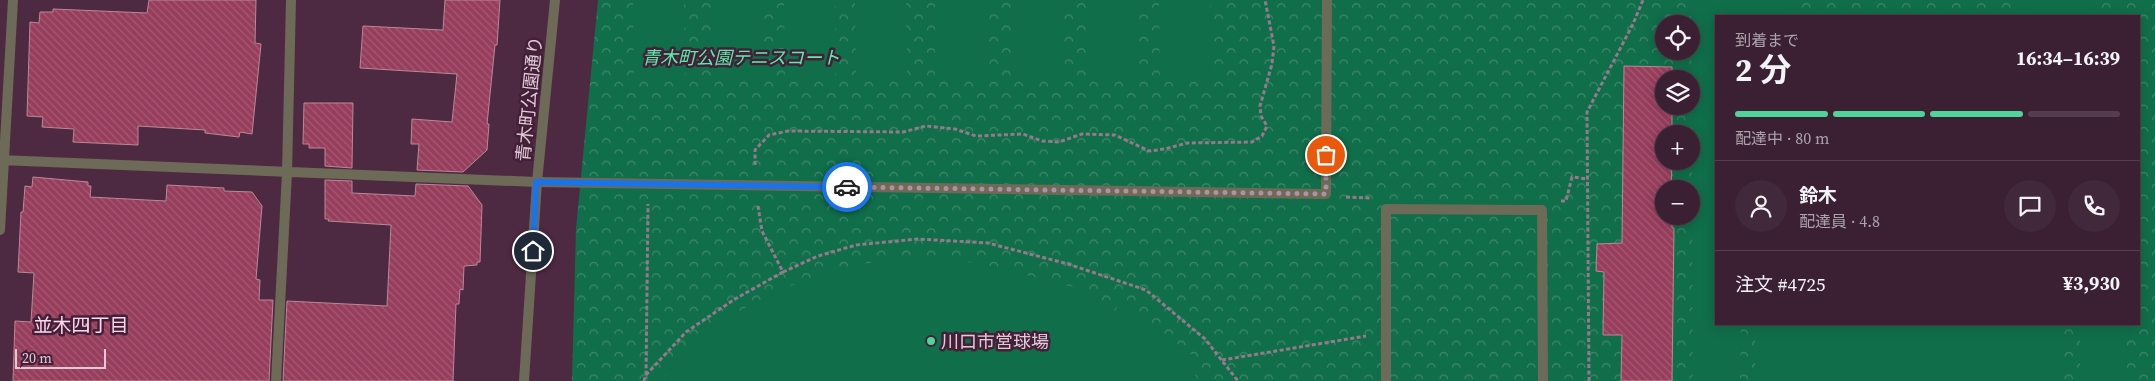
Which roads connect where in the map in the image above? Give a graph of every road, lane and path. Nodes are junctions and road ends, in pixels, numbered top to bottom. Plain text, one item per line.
1 (13, 0) edge
2 (291, 0) edge
3 (554, 0) edge
4 (1265, 0) edge
5 (1327, 0) edge
6 (1643, 0) edge
7 (2, 160) edge
8 (287, 173) junction
9 (536, 182) junction
10 (648, 183) junction
11 (755, 186) junction
12 (0, 230) edge
13 (783, 272) junction
14 (1386, 332) junction
15 (1222, 360) junction
16 (646, 375) junction
17 (276, 381) edge
18 (524, 381) edge
19 (644, 381) edge
20 (1238, 381) edge
21 (1386, 381) edge
22 (1543, 381) edge
23 (1589, 381) edge

1 - 7 street
2 - 8 street
3 - 9 street, 青木町公園通り
4 - 11 path
5 - 11 street
6 - 23 path
7 - 8 street
7 - 12 street
8 - 9 street
8 - 17 street
9 - 10 street
9 - 18 street, 青木町公園通り
10 - 11 street
10 - 16 path
11 - 13 path
13 - 15 path
13 - 16 path
14 - 15 path
14 - 21 street
14 - 22 street
15 - 20 path
16 - 19 path

